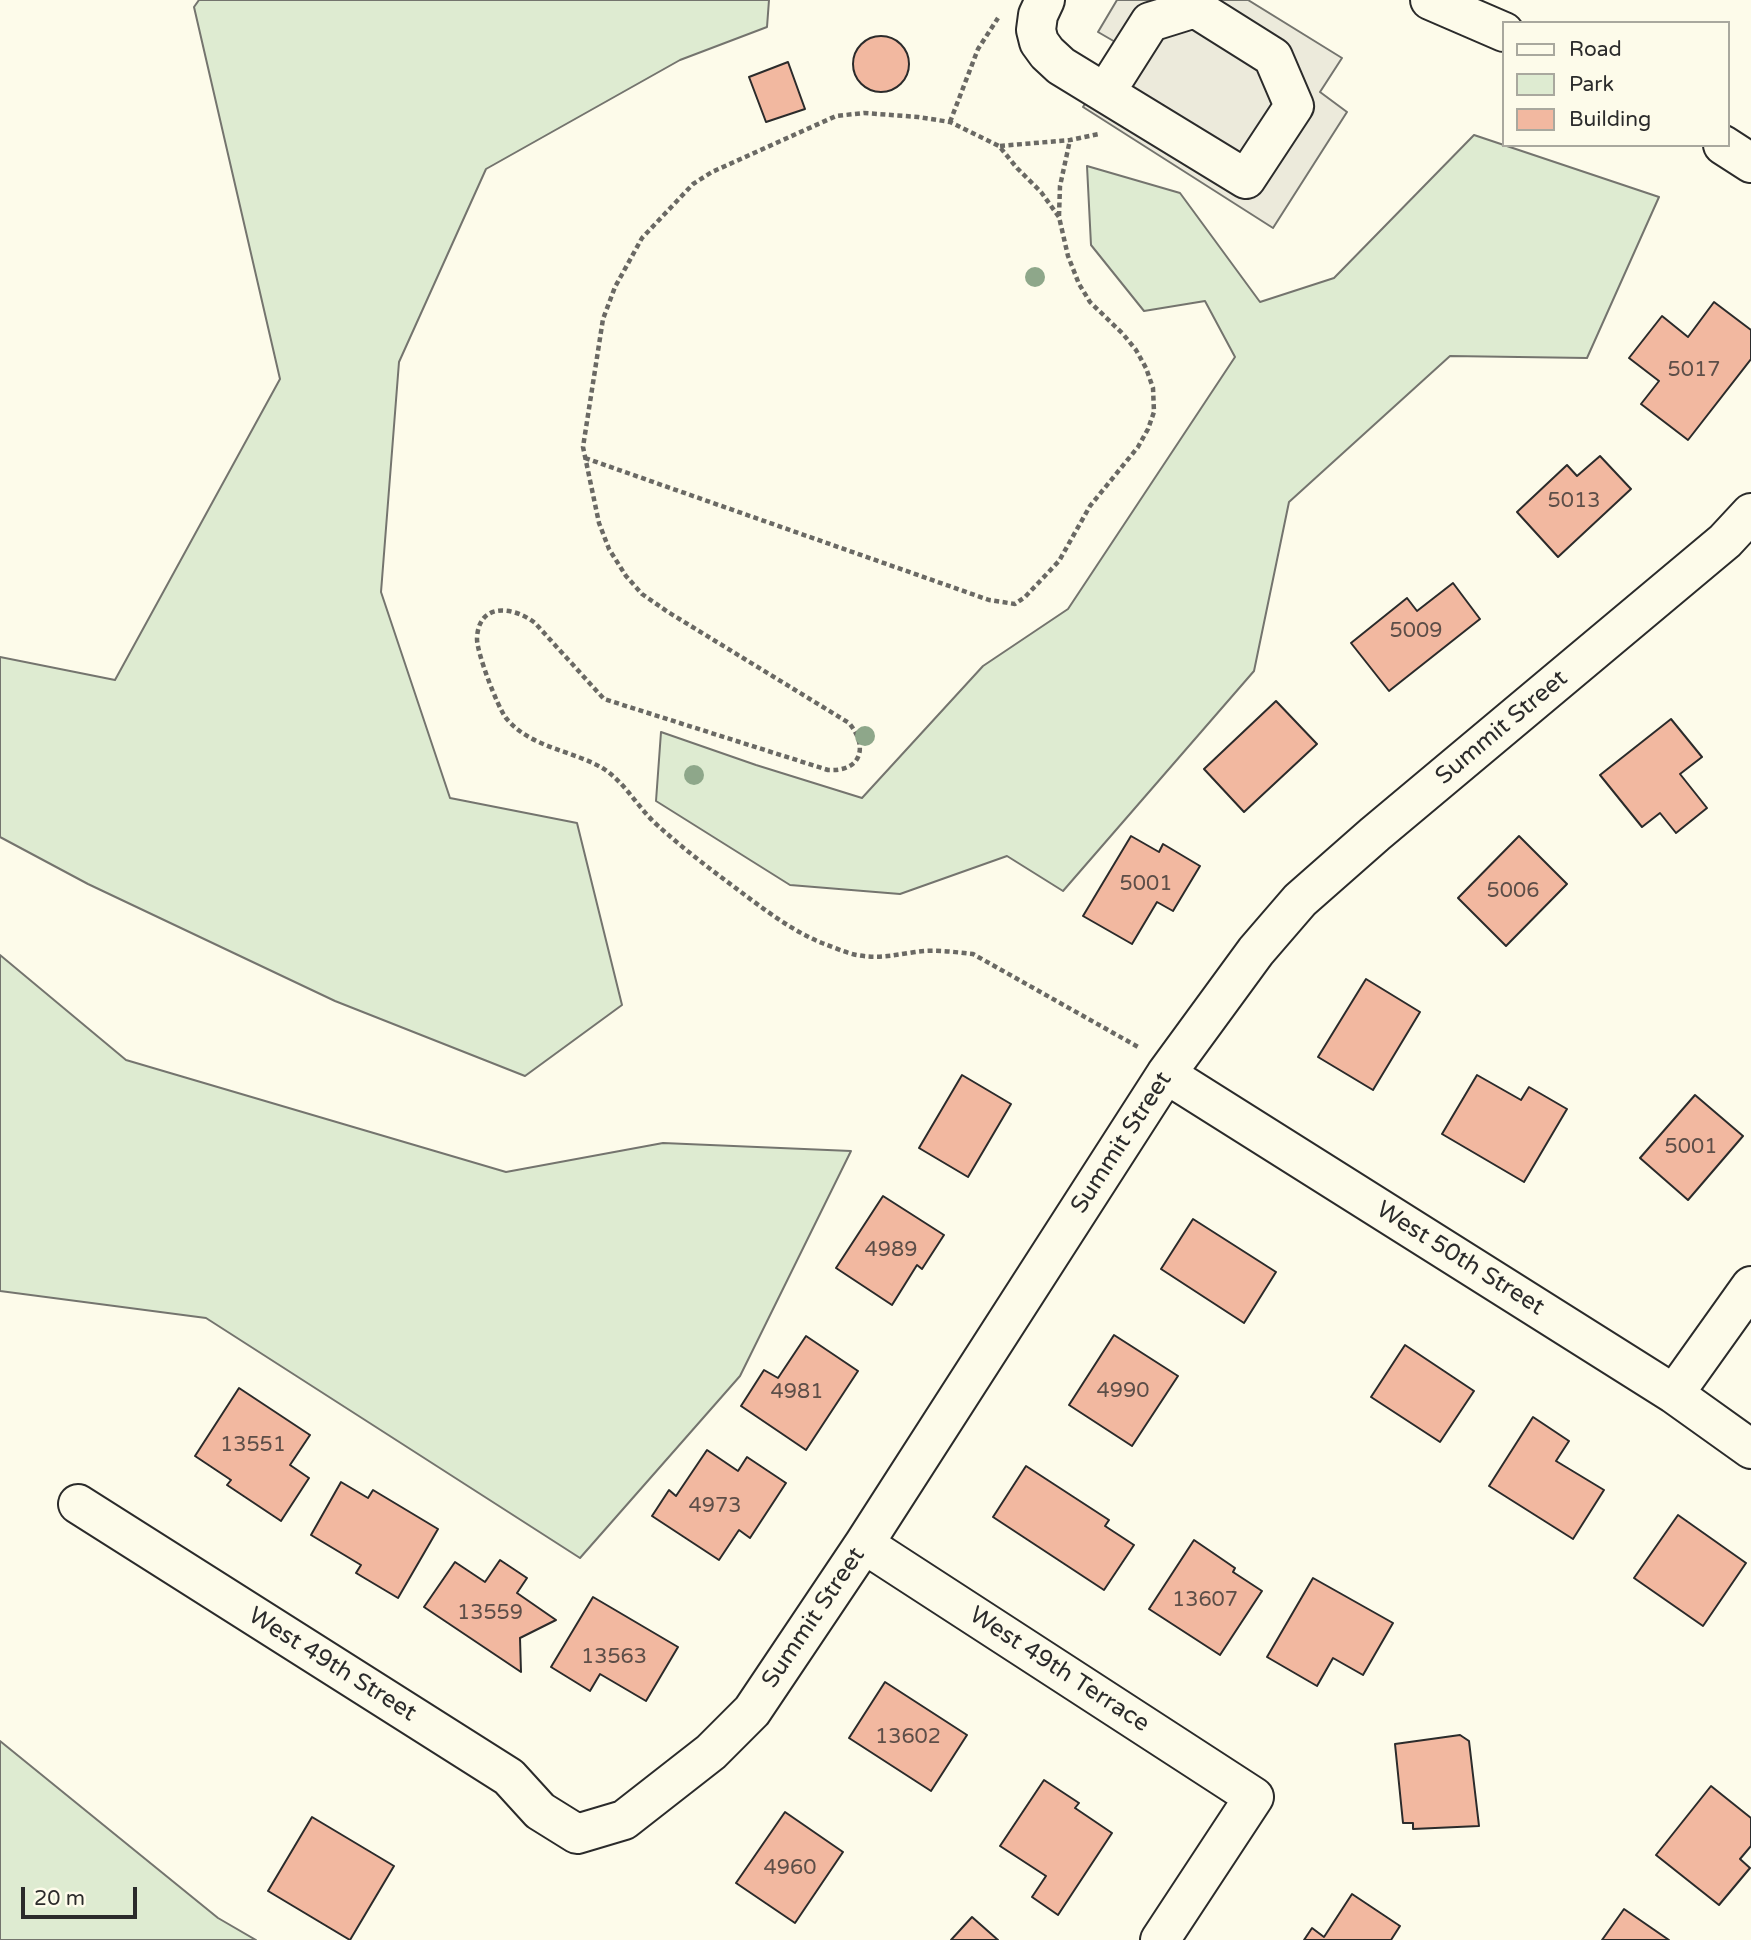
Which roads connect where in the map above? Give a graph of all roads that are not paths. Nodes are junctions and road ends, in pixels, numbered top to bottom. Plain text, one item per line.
1 (1045, 0) edge
2 (1430, 0) edge
3 (1502, 31) edge
4 (1114, 98) junction
5 (1726, 147) edge
6 (1751, 163) edge
7 (1751, 513) edge
8 (1154, 1062) junction
9 (1751, 1286) edge
10 (1674, 1394) junction
11 (1751, 1449) edge
12 (78, 1504) dead end
13 (864, 1544) junction
14 (577, 1834) joint
15 (1160, 1940) edge

1 - 4 street
2 - 3 street
4 - 4 street
5 - 6 street
7 - 8 street, Summit Street
8 - 10 street, West 50th Street
8 - 13 street, Summit Street
9 - 10 street
10 - 11 street, West 50th Street
12 - 14 street, West 49th Street
13 - 14 street, Summit Street
13 - 15 street, West 49th Terrace

